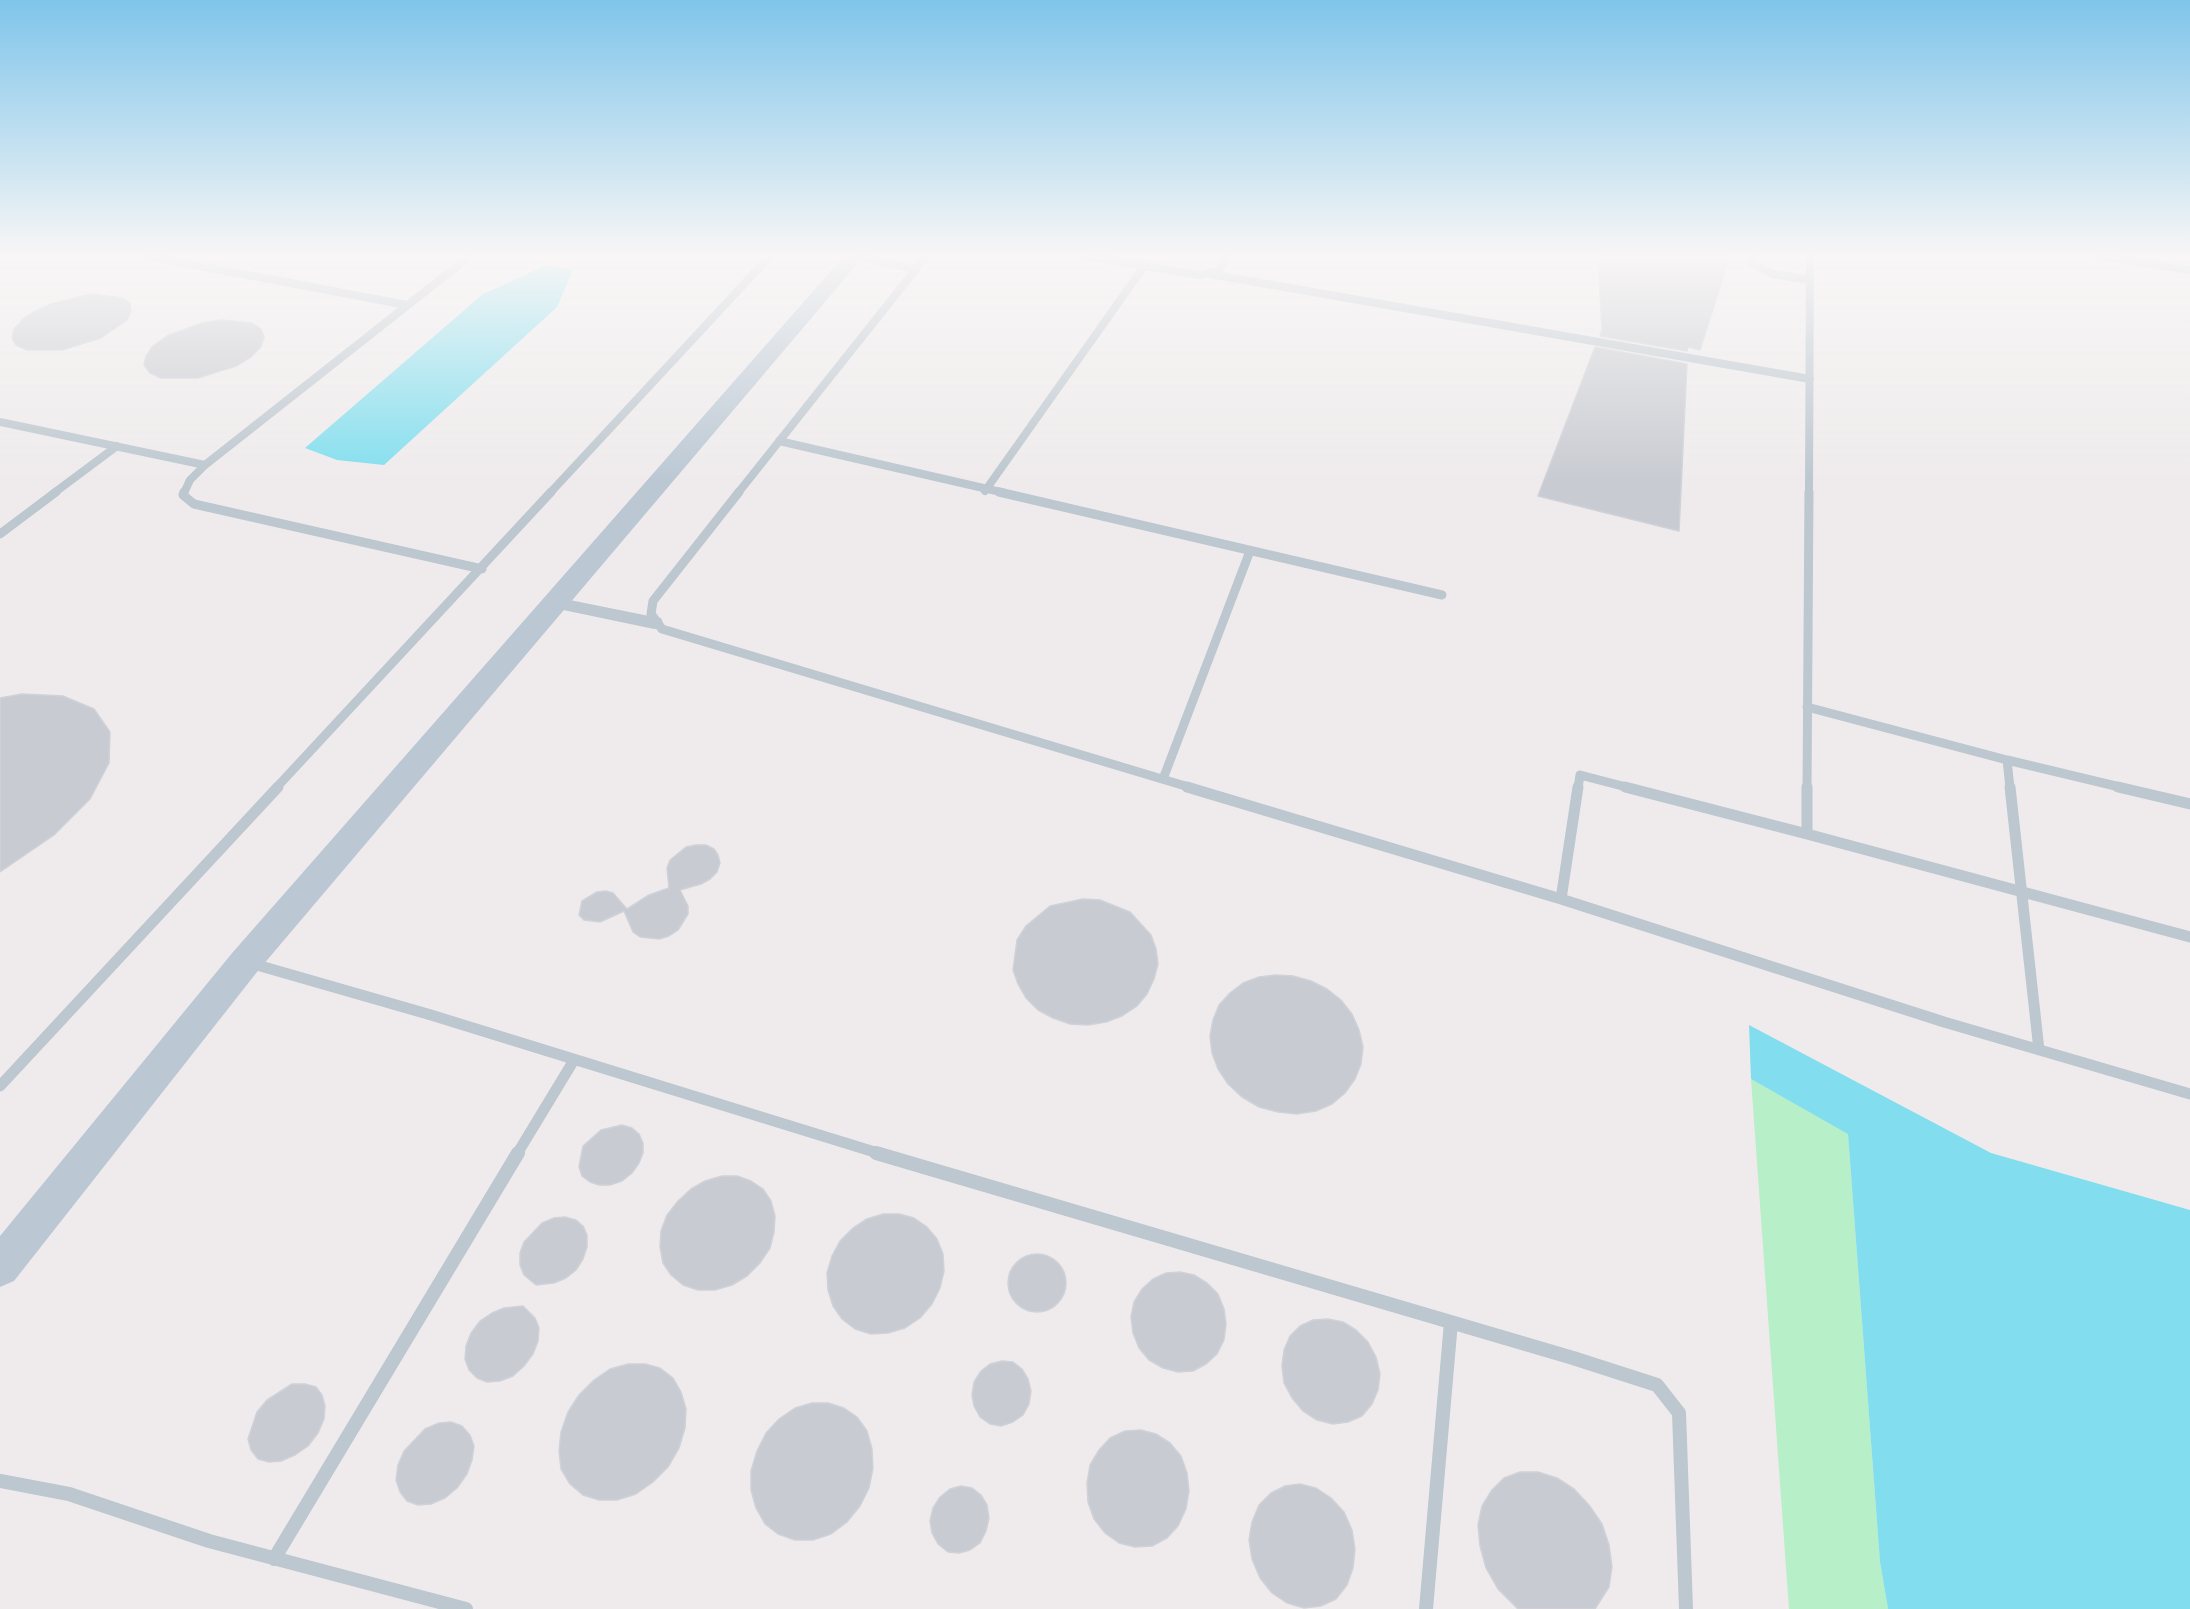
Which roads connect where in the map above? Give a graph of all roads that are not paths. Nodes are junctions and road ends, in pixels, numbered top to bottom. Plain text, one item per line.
1 (374, 331) edge
2 (701, 331) edge
3 (789, 331) edge
4 (867, 331) edge
5 (1098, 331) edge
6 (1533, 331) edge
7 (1810, 331) edge
8 (1810, 380) junction
9 (0, 422) edge
10 (779, 441) junction
11 (117, 446) junction
12 (205, 465) junction
13 (985, 490) junction
14 (0, 534) edge
15 (1250, 551) junction
16 (482, 569) junction
17 (1442, 596) dead end
18 (555, 603) junction
19 (654, 622) junction
20 (1807, 707) junction
21 (2007, 760) junction
22 (1163, 779) junction
23 (2190, 804) edge
24 (1807, 834) junction
25 (2022, 891) junction
26 (1561, 899) junction
27 (2190, 937) edge
28 (245, 962) junction
29 (2039, 1050) junction
30 (574, 1060) junction
31 (0, 1086) edge
32 (2190, 1094) edge
33 (0, 1267) edge
34 (1451, 1322) junction
35 (0, 1480) edge
36 (274, 1559) junction
37 (466, 1609) edge
38 (1426, 1609) edge
39 (1686, 1609) edge

1 - 12 lane
2 - 16 lane
3 - 18 street
4 - 10 lane
5 - 13 lane
6 - 8 lane
7 - 8 lane
8 - 20 lane
9 - 11 lane
10 - 13 lane
10 - 19 lane
11 - 12 lane
11 - 14 lane
12 - 16 lane
13 - 15 lane
15 - 17 lane
15 - 22 lane
16 - 31 lane
18 - 19 street
18 - 28 street
19 - 22 lane
20 - 21 lane
20 - 24 lane
21 - 23 lane
21 - 25 lane
22 - 26 lane
24 - 25 lane
24 - 26 lane
25 - 27 lane
25 - 29 lane
26 - 29 lane
28 - 30 lane
28 - 33 street
29 - 32 lane
30 - 34 lane
30 - 36 lane
34 - 38 lane
34 - 39 lane
35 - 36 lane
36 - 37 lane

